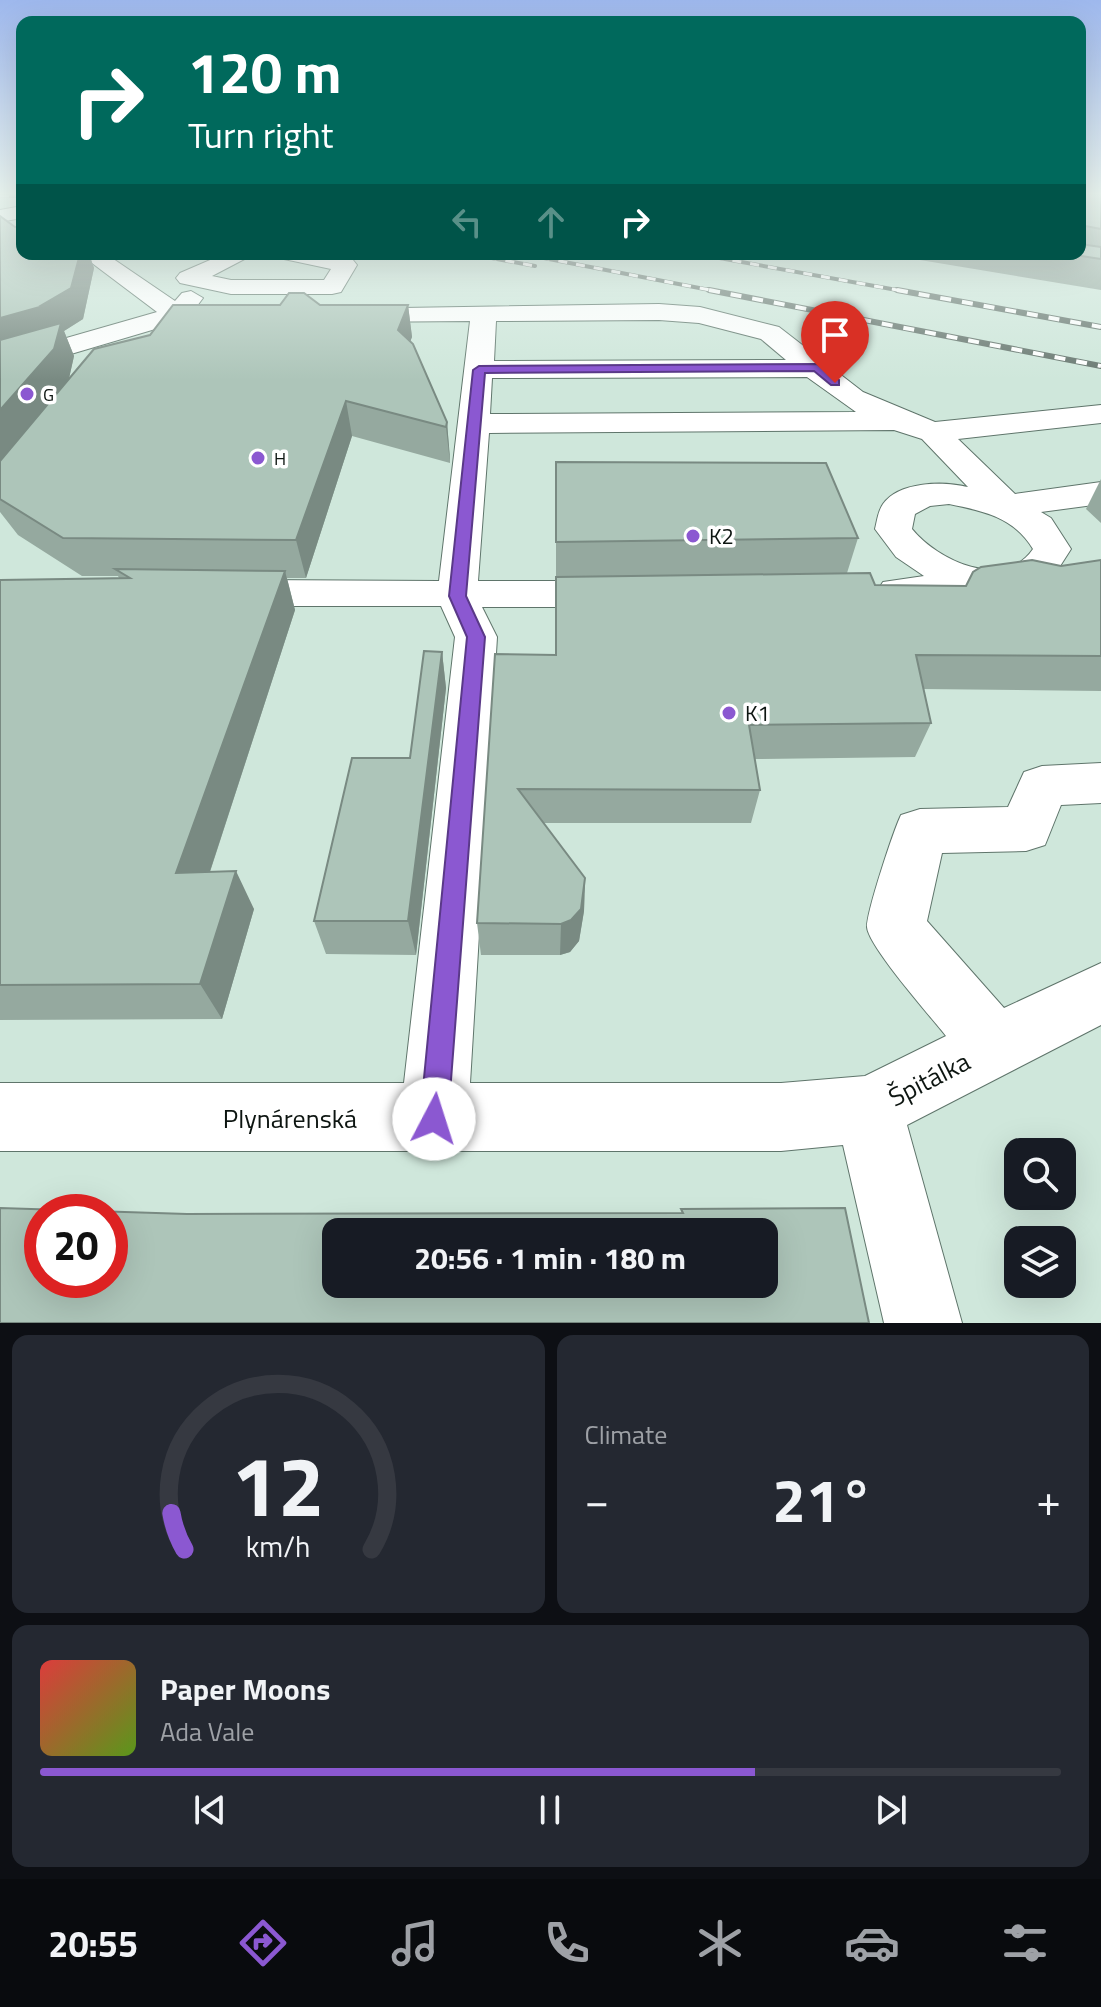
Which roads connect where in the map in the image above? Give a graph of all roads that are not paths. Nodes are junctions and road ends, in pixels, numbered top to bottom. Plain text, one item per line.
1 (100, 260) edge
2 (229, 260) edge
3 (321, 260) edge
4 (217, 285) junction
5 (177, 314) junction
6 (254, 314) edge
7 (315, 314) edge
8 (484, 315) junction
9 (132, 327) junction
10 (104, 363) edge
11 (0, 366) edge
12 (817, 368) junction
13 (479, 370) junction
14 (1101, 414) edge
15 (474, 424) junction
16 (916, 426) junction
17 (1101, 493) edge
18 (1007, 506) junction
19 (982, 582) junction
20 (866, 591) edge
21 (189, 593) edge
22 (646, 594) edge
23 (457, 596) junction
24 (1101, 783) edge
25 (1101, 993) edge
26 (995, 1046) junction
27 (869, 1109) junction
28 (0, 1117) edge
29 (434, 1119) junction
30 (923, 1323) edge

1 - 5 street
2 - 4 street
3 - 4 street
4 - 5 street
5 - 6 street
5 - 9 street
7 - 8 street
8 - 12 street
8 - 13 street
9 - 10 street
9 - 11 street
12 - 13 street
12 - 16 street
13 - 15 street
14 - 16 street
15 - 16 street
15 - 23 street
16 - 18 street
17 - 18 street
18 - 19 street
18 - 19 street
19 - 20 street
21 - 23 street
22 - 23 street
23 - 29 street
24 - 26 street
25 - 26 street, Špitálka
26 - 27 street, Špitálka
27 - 29 street, Plynárenská
27 - 30 street, Špitálka
28 - 29 street, Plynárenská

